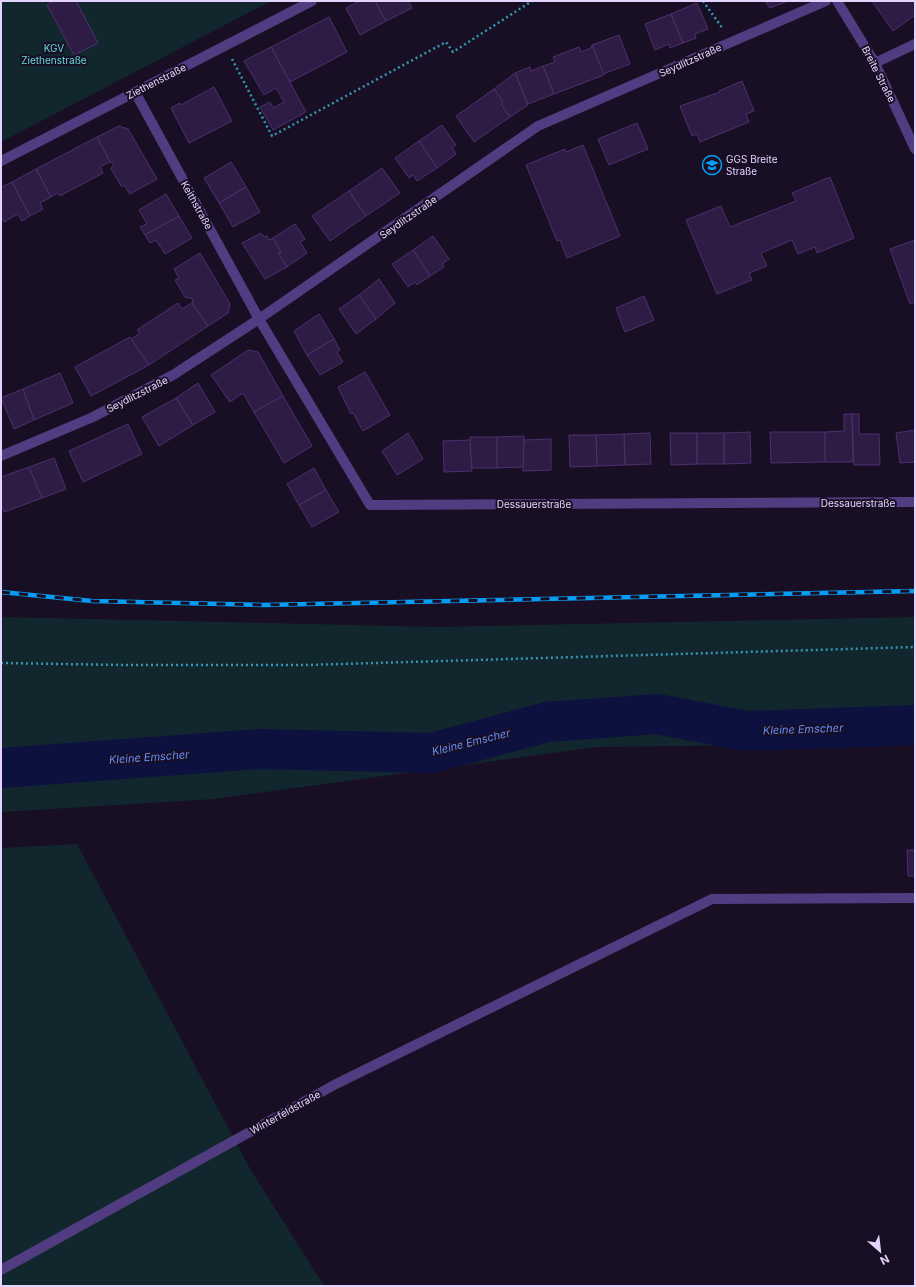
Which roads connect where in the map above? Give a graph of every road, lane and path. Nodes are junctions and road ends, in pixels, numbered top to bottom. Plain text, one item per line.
1 (312, 1) edge
2 (532, 1) edge
3 (703, 1) edge
4 (826, 1) edge
5 (837, 1) edge
6 (732, 42) junction
7 (915, 44) edge
8 (225, 46) junction
9 (875, 63) junction
10 (135, 92) junction
11 (915, 149) edge
12 (1, 161) edge
13 (259, 319) junction
14 (1, 456) edge
15 (915, 502) edge
16 (915, 647) edge
17 (1, 663) edge
18 (915, 898) edge
19 (1, 1270) edge

1 - 8 street, Ziethenstraße
2 - 8 path
3 - 6 path
4 - 6 street, Seydlitzstraße
5 - 9 street, Breite Straße
6 - 13 street, Seydlitzstraße
7 - 9 street
8 - 10 street, Ziethenstraße
9 - 11 street, Breite Straße
10 - 12 street, Ziethenstraße
10 - 13 street, Keithstraße
13 - 14 street, Seydlitzstraße
13 - 15 street, Dessauerstraße
16 - 17 path
18 - 19 street, Winterfeldstraße

